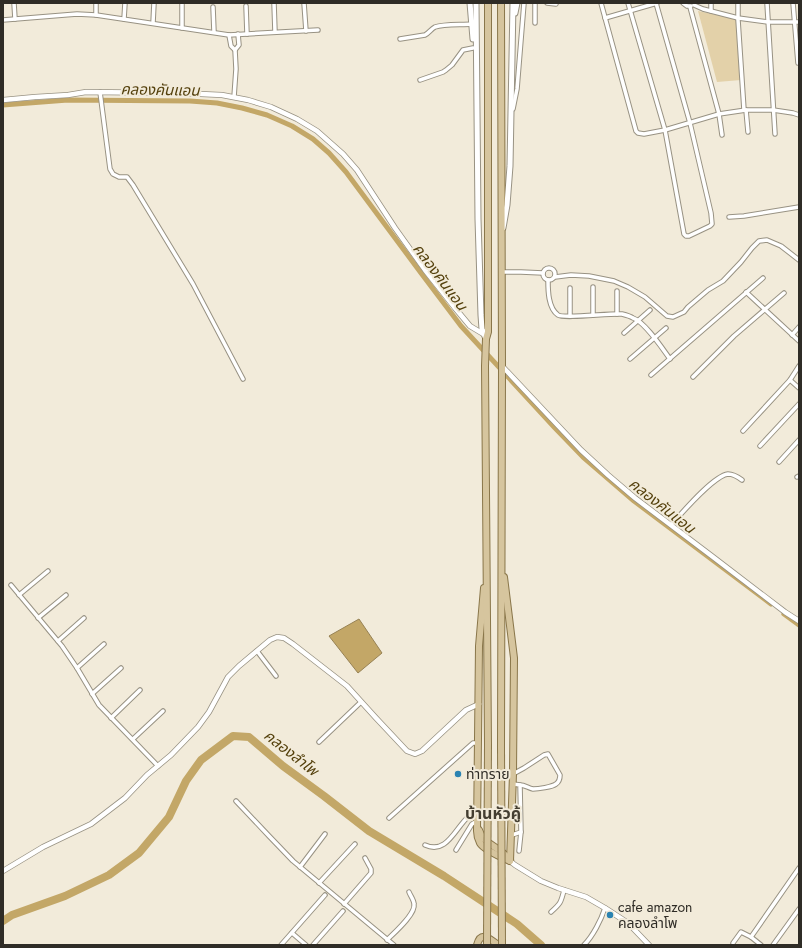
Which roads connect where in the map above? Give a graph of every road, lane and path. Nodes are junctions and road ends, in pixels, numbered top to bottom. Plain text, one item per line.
1 (14, 3) edge
2 (96, 3) edge
3 (125, 3) edge
4 (154, 3) edge
5 (182, 3) edge
6 (274, 3) edge
7 (304, 3) edge
8 (470, 3) edge
9 (488, 3) edge
10 (501, 3) edge
11 (513, 3) edge
12 (517, 3) edge
13 (530, 3) edge
14 (535, 3) edge
15 (548, 3) edge
16 (601, 3) edge
17 (628, 3) edge
18 (657, 3) edge
19 (683, 3) edge
20 (711, 3) edge
21 (738, 3) edge
22 (767, 3) edge
23 (794, 3) edge
24 (476, 4) edge
25 (524, 4) edge
26 (556, 4) edge
27 (693, 5) edge
28 (246, 6) dead end
29 (213, 7) dead end
30 (630, 10) junction
31 (711, 11) junction
32 (96, 14) junction
33 (605, 18) junction
34 (738, 18) junction
35 (16, 19) junction
36 (124, 19) junction
37 (3, 20) edge
38 (768, 22) junction
39 (797, 22) edge
40 (535, 23) dead end
41 (153, 24) junction
42 (472, 24) junction
43 (182, 28) junction
44 (318, 30) dead end
45 (306, 31) junction
46 (214, 32) junction
47 (275, 32) junction
48 (229, 34) junction
49 (238, 34) junction
50 (247, 34) junction
51 (400, 39) dead end
52 (512, 44) junction
53 (474, 48) junction
54 (235, 50) junction
55 (798, 63) edge
56 (420, 80) dead end
57 (100, 92) junction
58 (234, 97) junction
59 (3, 100) edge
60 (745, 110) junction
61 (773, 110) junction
62 (719, 114) junction
63 (512, 115) junction
64 (799, 115) edge
65 (690, 123) junction
66 (477, 128) junction
67 (665, 130) junction
68 (748, 132) dead end
69 (775, 134) dead end
70 (722, 136) dead end
71 (799, 207) edge
72 (729, 217) dead end
73 (501, 240) junction
74 (799, 260) edge
75 (502, 272) junction
76 (543, 273) junction
77 (555, 277) junction
78 (763, 278) dead end
79 (548, 280) junction
80 (593, 287) dead end
81 (570, 288) dead end
82 (617, 291) dead end
83 (746, 292) junction
84 (784, 293) dead end
85 (765, 309) junction
86 (650, 310) dead end
87 (618, 314) junction
88 (593, 315) junction
89 (570, 316) junction
90 (638, 321) junction
91 (799, 327) edge
92 (666, 328) dead end
93 (624, 333) dead end
94 (792, 335) junction
95 (485, 338) junction
96 (654, 338) junction
97 (799, 341) edge
98 (630, 359) dead end
99 (670, 359) junction
100 (799, 366) edge
101 (502, 367) junction
102 (651, 375) dead end
103 (693, 377) dead end
104 (243, 379) dead end
105 (790, 380) junction
106 (799, 388) edge
107 (799, 404) edge
108 (743, 431) dead end
109 (799, 440) edge
110 (760, 446) dead end
111 (779, 462) dead end
112 (742, 480) dead end
113 (671, 525) junction
114 (487, 549) junction
115 (501, 566) junction
116 (48, 571) dead end
117 (11, 585) dead end
118 (19, 595) junction
119 (66, 595) dead end
120 (38, 618) junction
121 (84, 618) dead end
122 (799, 621) edge
123 (58, 641) junction
124 (104, 644) dead end
125 (257, 651) junction
126 (487, 658) junction
127 (478, 659) junction
128 (77, 668) junction
129 (120, 668) dead end
130 (514, 668) junction
131 (502, 670) junction
132 (276, 676) dead end
133 (140, 690) dead end
134 (92, 694) junction
135 (361, 702) junction
136 (479, 704) junction
137 (163, 711) dead end
138 (111, 718) junction
139 (133, 739) junction
140 (319, 742) dead end
141 (478, 743) junction
142 (158, 766) junction
143 (513, 774) junction
144 (513, 784) junction
145 (520, 785) junction
146 (236, 801) dead end
147 (477, 812) junction
148 (389, 818) dead end
149 (477, 824) junction
150 (521, 832) junction
151 (326, 834) dead end
152 (512, 835) junction
153 (355, 844) dead end
154 (425, 845) dead end
155 (456, 850) dead end
156 (519, 851) dead end
157 (365, 858) dead end
158 (510, 861) junction
159 (300, 867) junction
160 (799, 868) edge
161 (3, 871) edge
162 (319, 883) junction
163 (564, 890) junction
164 (408, 892) dead end
165 (325, 895) dead end
166 (344, 904) junction
167 (605, 908) junction
168 (799, 909) edge
169 (343, 912) dead end
170 (551, 912) dead end
171 (292, 933) junction
172 (751, 937) junction
173 (387, 940) junction
174 (733, 943) dead end
175 (281, 945) edge
176 (306, 945) edge
177 (313, 945) edge
178 (394, 945) edge
179 (477, 945) edge
180 (482, 945) edge
181 (488, 945) edge
182 (498, 945) edge
183 (502, 945) edge
184 (584, 945) edge
185 (649, 945) edge
186 (761, 945) edge
187 (773, 945) edge

1 - 35 street
2 - 32 street
3 - 36 street
4 - 41 street
5 - 43 street
6 - 47 street
7 - 45 street
8 - 42 main road
9 - 95 main road
10 - 73 main road
11 - 52 main road
12 - 52 main road
13 - 25 street
14 - 40 street
15 - 26 street
16 - 33 street
17 - 30 street
18 - 30 street
18 - 65 street
19 - 27 street
20 - 31 street
21 - 34 street
22 - 38 street
23 - 39 street
24 - 66 main road
25 - 63 street
27 - 31 street
27 - 62 street
28 - 50 street
29 - 46 street
30 - 33 street
30 - 67 street
31 - 34 street
32 - 35 street
32 - 36 street
33 - 67 street
34 - 38 street
34 - 60 street
35 - 37 street
36 - 41 street
38 - 39 street
38 - 61 street
39 - 55 street
41 - 43 street
42 - 51 street
42 - 53 main road
43 - 46 street
44 - 45 street
45 - 47 street
46 - 48 street
47 - 50 street
48 - 49 street
48 - 54 street
49 - 50 street
49 - 54 street
52 - 63 main road
53 - 56 street
53 - 66 main road
54 - 58 street
57 - 58 street
57 - 59 street
57 - 104 street
58 - 95 street
60 - 61 street
60 - 62 street
60 - 68 street
61 - 64 street
61 - 69 street
62 - 65 street
62 - 70 street
63 - 73 main road
65 - 67 street
65 - 67 street
66 - 95 main road
71 - 72 street
73 - 75 main road
74 - 77 street
75 - 76 street
75 - 101 main road
76 - 77 street
76 - 79 street
77 - 79 street
78 - 83 street
79 - 89 street
80 - 88 street
81 - 89 street
82 - 87 street
83 - 85 street
83 - 99 street
84 - 85 street
85 - 94 street
85 - 103 street
86 - 90 street
87 - 88 street
87 - 90 street
88 - 89 street
90 - 93 street
90 - 96 street
91 - 94 street
92 - 96 street
94 - 97 street
95 - 114 main road
96 - 98 street
96 - 99 street
99 - 102 street
100 - 105 street
101 - 113 street
101 - 115 main road
105 - 106 street
105 - 108 street
107 - 110 street
109 - 111 street
112 - 113 street
113 - 122 street
114 - 126 main road
114 - 127 main road
115 - 130 main road
115 - 131 main road
116 - 118 street
117 - 118 street
118 - 120 street
119 - 120 street
120 - 123 street
121 - 123 street
123 - 128 street
124 - 128 street
125 - 132 street
125 - 135 street
125 - 142 street
126 - 127 main road
126 - 181 main road, bridge
127 - 136 main road
128 - 134 street
129 - 134 street
130 - 131 main road
130 - 143 main road
131 - 183 main road, bridge
133 - 138 street
134 - 138 street
135 - 136 street
135 - 140 street
136 - 141 main road
137 - 139 street
138 - 139 street
139 - 142 street
141 - 147 main road
141 - 148 street
142 - 161 street
143 - 144 main road
143 - 145 street
144 - 145 street
144 - 152 main road
145 - 150 street
146 - 159 street
147 - 149 main road
147 - 154 street
149 - 155 street
149 - 158 main road
150 - 152 street
150 - 156 street
151 - 159 street
152 - 158 main road
153 - 162 street
157 - 166 street
158 - 163 street
159 - 162 street
160 - 172 street
162 - 166 street
163 - 167 street
163 - 170 street
164 - 173 street
165 - 171 street
166 - 173 street
167 - 184 street
167 - 185 street
168 - 187 street
169 - 177 street
171 - 175 street
171 - 176 street
172 - 174 street
172 - 186 street
173 - 178 street
179 - 182 main road
180 - 181 main road

